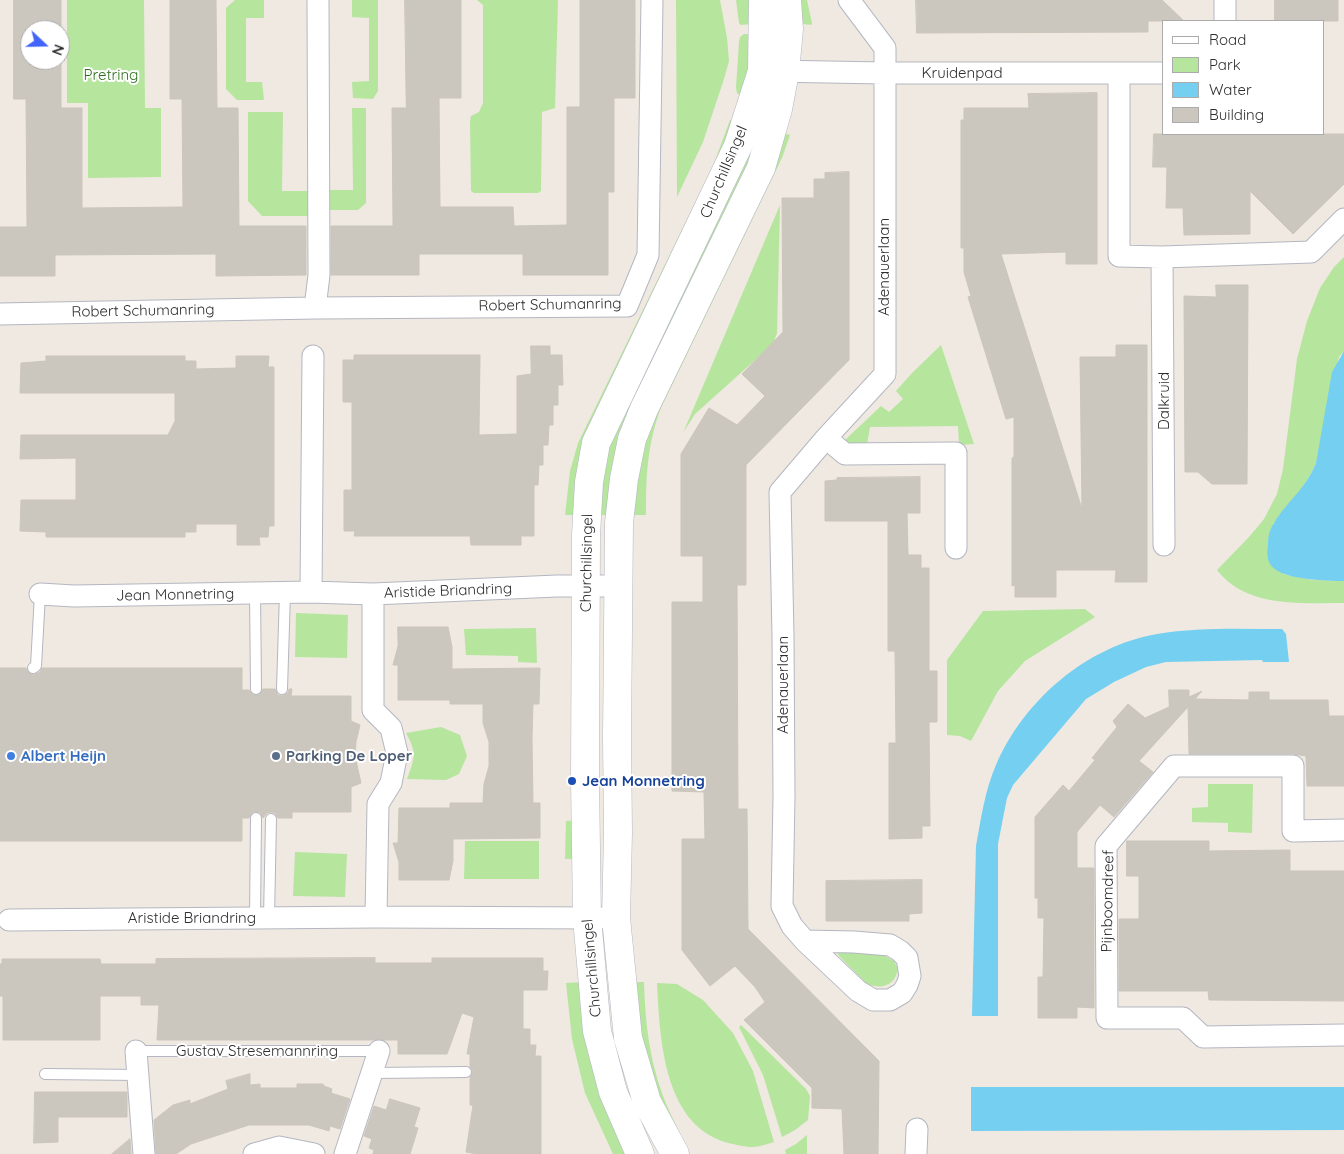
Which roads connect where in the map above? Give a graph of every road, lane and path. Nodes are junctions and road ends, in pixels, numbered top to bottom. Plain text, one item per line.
1 (318, 0) edge
2 (652, 0) edge
3 (763, 0) edge
4 (787, 0) edge
5 (849, 0) edge
6 (1225, 0) edge
7 (1225, 20) edge
8 (773, 71) junction
9 (884, 73) junction
10 (1119, 73) junction
11 (1162, 73) edge
12 (1344, 219) edge
13 (1162, 257) junction
14 (315, 308) junction
15 (0, 314) edge
16 (313, 356) dead end
17 (826, 438) junction
18 (1164, 545) dead end
19 (956, 548) dead end
20 (586, 586) junction
21 (618, 586) junction
22 (311, 592) junction
23 (285, 593) junction
24 (40, 594) joint
25 (255, 594) junction
26 (373, 594) junction
27 (33, 668) dead end
28 (282, 689) dead end
29 (256, 690) dead end
30 (256, 818) dead end
31 (271, 818) dead end
32 (1344, 830) edge
33 (376, 917) junction
34 (262, 918) junction
35 (587, 918) junction
36 (616, 918) junction
37 (9, 920) dead end
38 (805, 941) dead end
39 (1344, 1034) edge
40 (379, 1051) joint
41 (136, 1052) joint
42 (466, 1072) dead end
43 (373, 1073) junction
44 (45, 1074) dead end
45 (139, 1075) junction
46 (917, 1129) dead end
47 (144, 1154) edge
48 (254, 1154) edge
49 (314, 1154) edge
50 (344, 1154) edge
51 (640, 1154) edge
52 (675, 1154) edge
53 (916, 1154) edge

1 - 14 street
2 - 14 street, Robert Schumanring
3 - 8 street, Churchillsingel
4 - 8 street, Churchillsingel
5 - 9 street, Adenauerlaan
6 - 7 street
8 - 9 street, Kruidenpad
8 - 20 street, Churchillsingel
8 - 21 street, Churchillsingel
9 - 10 street, Kruidenpad
9 - 17 street, Adenauerlaan
10 - 11 street, Kruidenpad
10 - 13 street
12 - 13 street
13 - 18 street, Dalkruid
14 - 15 street, Robert Schumanring
16 - 22 street
17 - 19 street
17 - 38 street, Adenauerlaan
20 - 21 street, Aristide Briandring
20 - 26 street, Aristide Briandring
20 - 35 street, Churchillsingel
21 - 36 street, Churchillsingel
22 - 23 street, Jean Monnetring
22 - 26 street, Jean Monnetring
23 - 25 street, Jean Monnetring
23 - 28 lane
24 - 25 street, Jean Monnetring
24 - 27 lane
25 - 29 lane
26 - 33 street, Aristide Briandring
30 - 34 lane
31 - 34 lane
32 - 39 street, Pijnboomdreef
33 - 34 street, Aristide Briandring
33 - 35 street, Aristide Briandring
34 - 37 street, Aristide Briandring
35 - 36 street, Aristide Briandring
35 - 51 street, Churchillsingel
36 - 52 street, Churchillsingel
40 - 41 lane, Gustav Stresemannring
40 - 43 street, Gustav Stresemannring
41 - 45 street, Gustav Stresemannring
42 - 43 lane
43 - 50 street, Gustav Stresemannring
44 - 45 lane
45 - 47 street, Gustav Stresemannring
46 - 53 street
48 - 49 street

